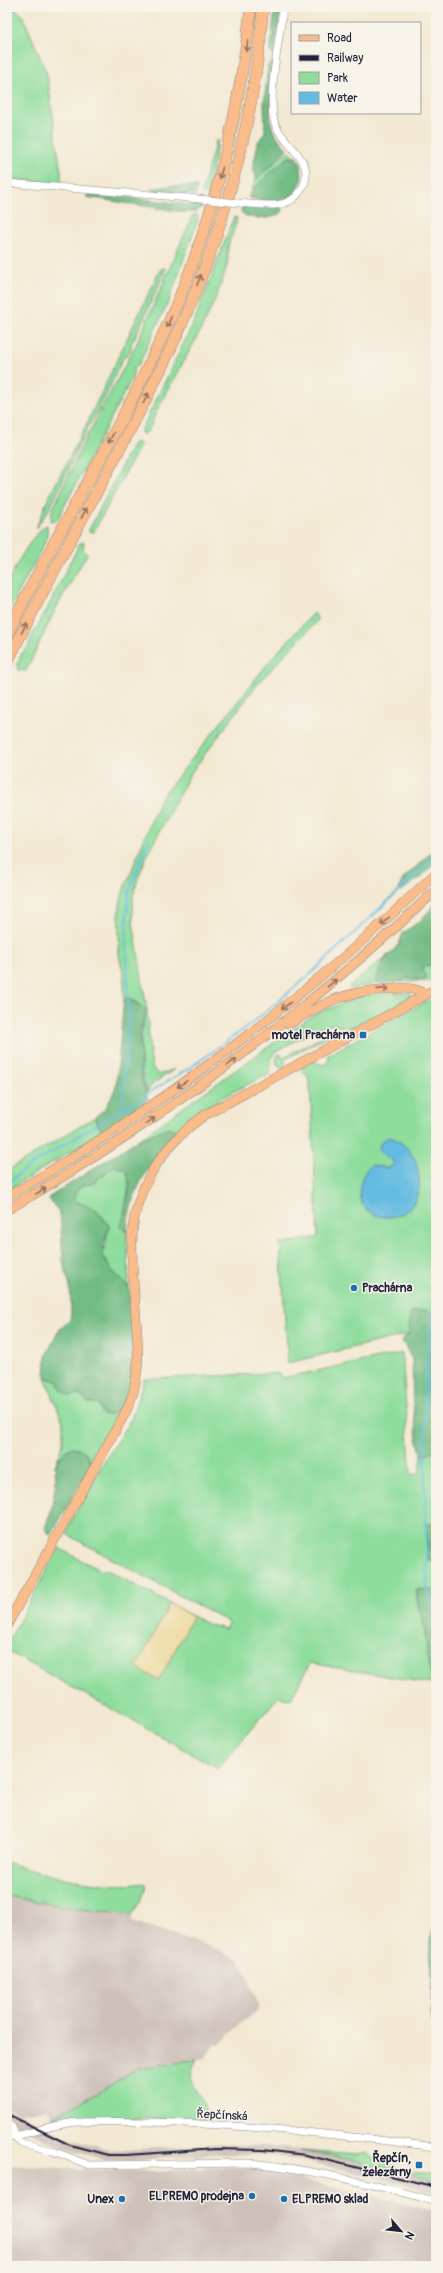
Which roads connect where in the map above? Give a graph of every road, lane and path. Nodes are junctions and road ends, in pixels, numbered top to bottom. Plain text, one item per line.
1 (251, 7) edge
2 (263, 7) edge
3 (283, 7) edge
4 (7, 183) edge
5 (7, 635) edge
6 (7, 663) edge
7 (436, 873) edge
8 (436, 890) edge
9 (436, 989) edge
10 (427, 994) junction
11 (259, 1042) junction
12 (7, 1196) edge
13 (7, 1210) edge
14 (7, 1625) edge
15 (7, 2123) edge
16 (16, 2135) junction
17 (7, 2136) edge
18 (436, 2147) edge
19 (436, 2201) edge

1 -> 5 highway
6 -> 2 highway
3 - 4 street, bridge
7 -> 12 main road
11 -> 8 main road
9 - 10 main road
11 -> 10 main road
10 - 14 main road
13 -> 11 main road
15 - 16 street
16 - 17 street, Řepčínská
16 - 18 street, Řepčínská
16 - 19 street

